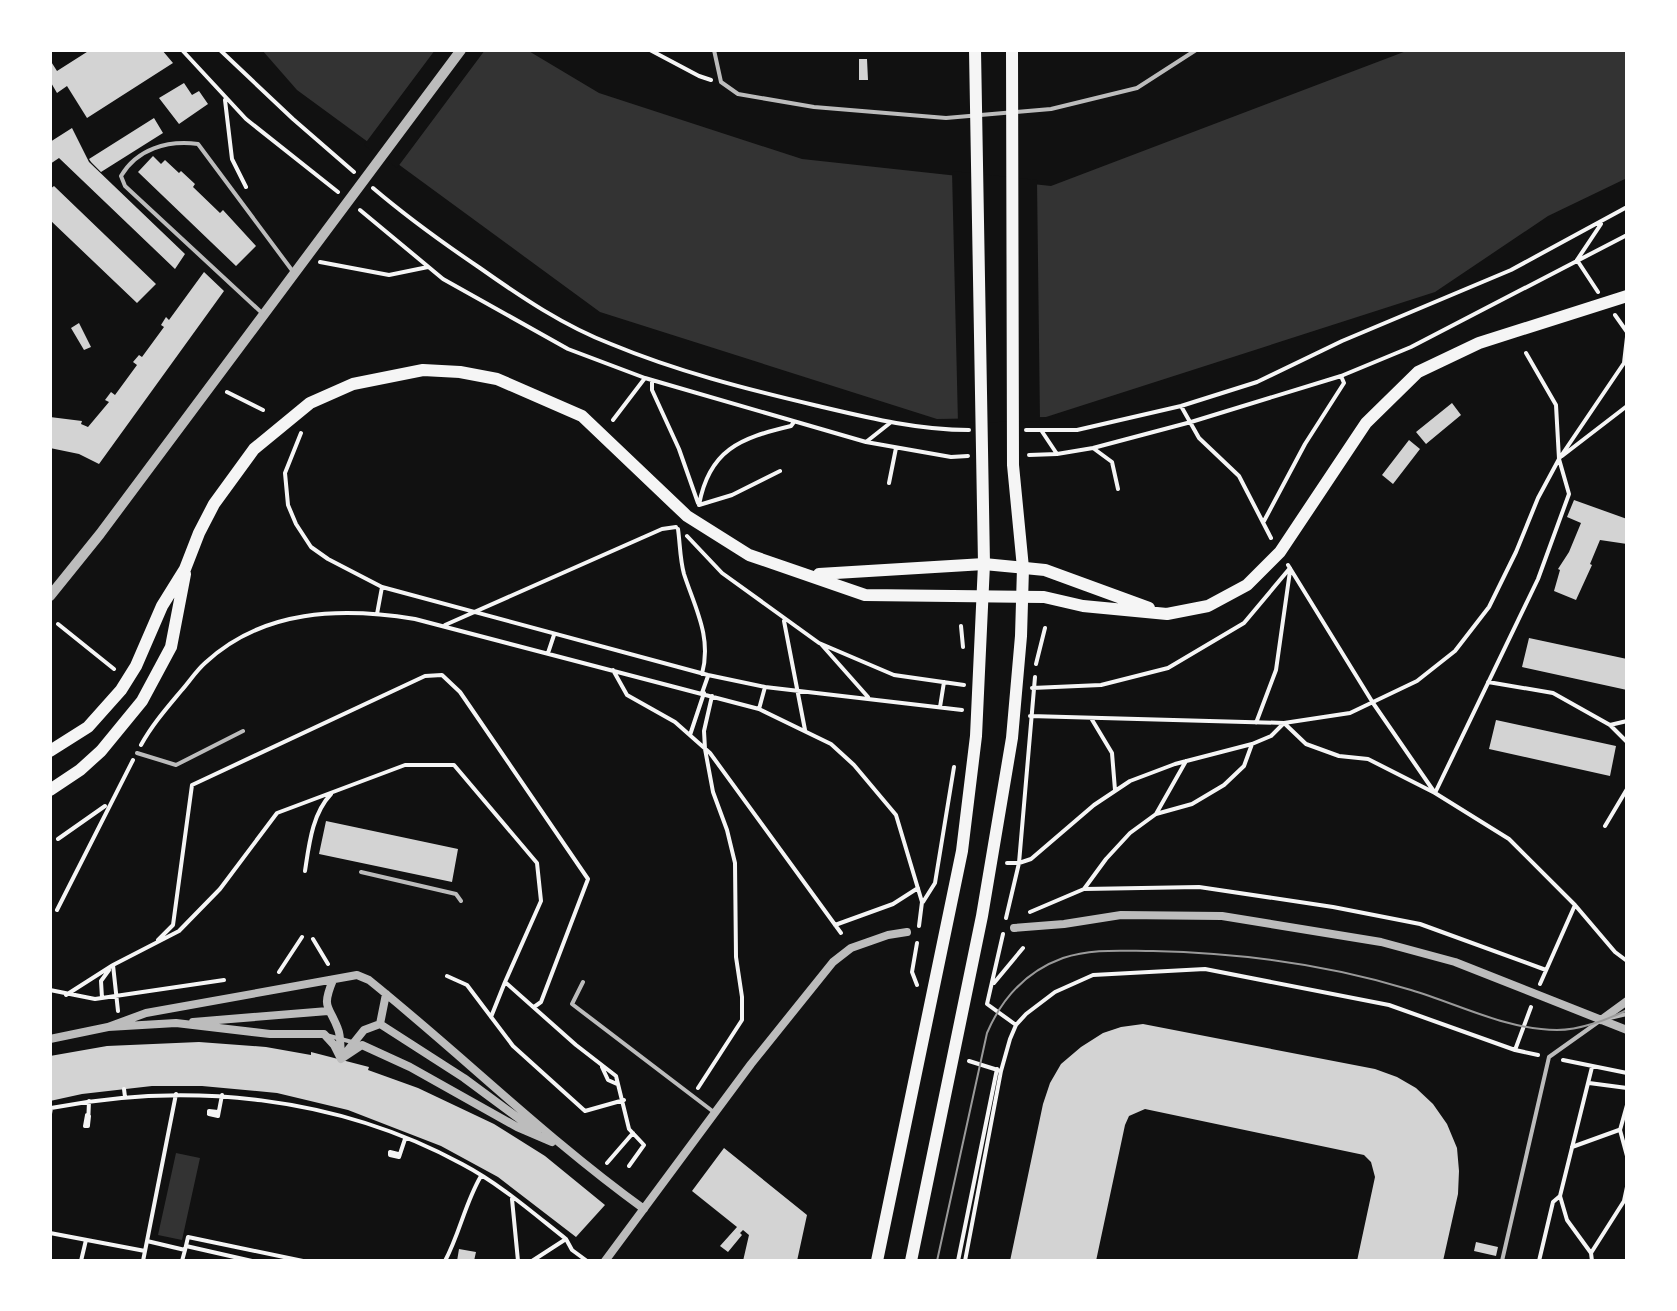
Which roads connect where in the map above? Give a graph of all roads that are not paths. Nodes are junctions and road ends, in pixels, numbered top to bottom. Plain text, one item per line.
1 (461, 50) edge
2 (714, 50) edge
3 (975, 50) edge
4 (1012, 50) edge
5 (1196, 50) edge
6 (294, 274) junction
7 (1627, 296) edge
8 (264, 315) junction
9 (984, 564) junction
10 (1023, 568) junction
11 (185, 569) junction
12 (812, 575) junction
13 (52, 590) edge
14 (983, 595) junction
15 (1022, 597) junction
16 (1167, 614) junction
17 (243, 731) dead end
18 (50, 751) edge
19 (137, 753) road end
20 (50, 790) edge
21 (361, 872) dead end
22 (461, 901) dead end
23 (1014, 928) dead end
24 (907, 932) dead end
25 (333, 980) junction
26 (583, 982) dead end
27 (386, 994) junction
28 (1627, 1001) edge
29 (328, 1011) junction
30 (1627, 1014) edge
31 (1601, 1020) junction
32 (176, 1023) junction
33 (380, 1024) junction
34 (108, 1027) junction
35 (1627, 1030) edge
36 (324, 1034) junction
37 (50, 1039) edge
38 (362, 1045) junction
39 (341, 1059) junction
40 (715, 1113) junction
41 (547, 1139) junction
42 (567, 1151) junction
43 (644, 1209) junction
44 (605, 1261) edge
45 (877, 1261) edge
46 (911, 1261) edge
47 (1502, 1261) edge

1 - 6 street
2 - 5 lane
3 - 9 main road
4 - 10 main road
6 - 8 street
6 - 8 lane
7 - 16 main road
8 - 13 street
9 - 10 main road
9 - 12 main road
9 - 14 main road
10 - 15 main road
10 - 16 main road
11 - 12 main road
11 - 18 main road
11 - 20 main road
12 - 14 main road
14 - 15 main road
14 - 45 main road
15 - 16 main road
15 - 46 main road
17 - 19 lane
21 - 22 lane
23 - 31 street
24 - 40 street
25 - 27 street
25 - 29 street
25 - 34 street
26 - 40 lane
27 - 33 street
27 - 42 street
28 - 31 street
29 - 32 street
29 - 39 street
30 - 31 lane
31 - 35 street
31 - 47 lane
32 - 34 street
32 - 36 street
33 - 39 street
33 - 41 street
34 - 37 street
36 - 38 lane
36 - 39 street
38 - 39 street
38 - 41 street
40 - 43 street
41 - 42 street
42 - 43 street
43 - 44 street

